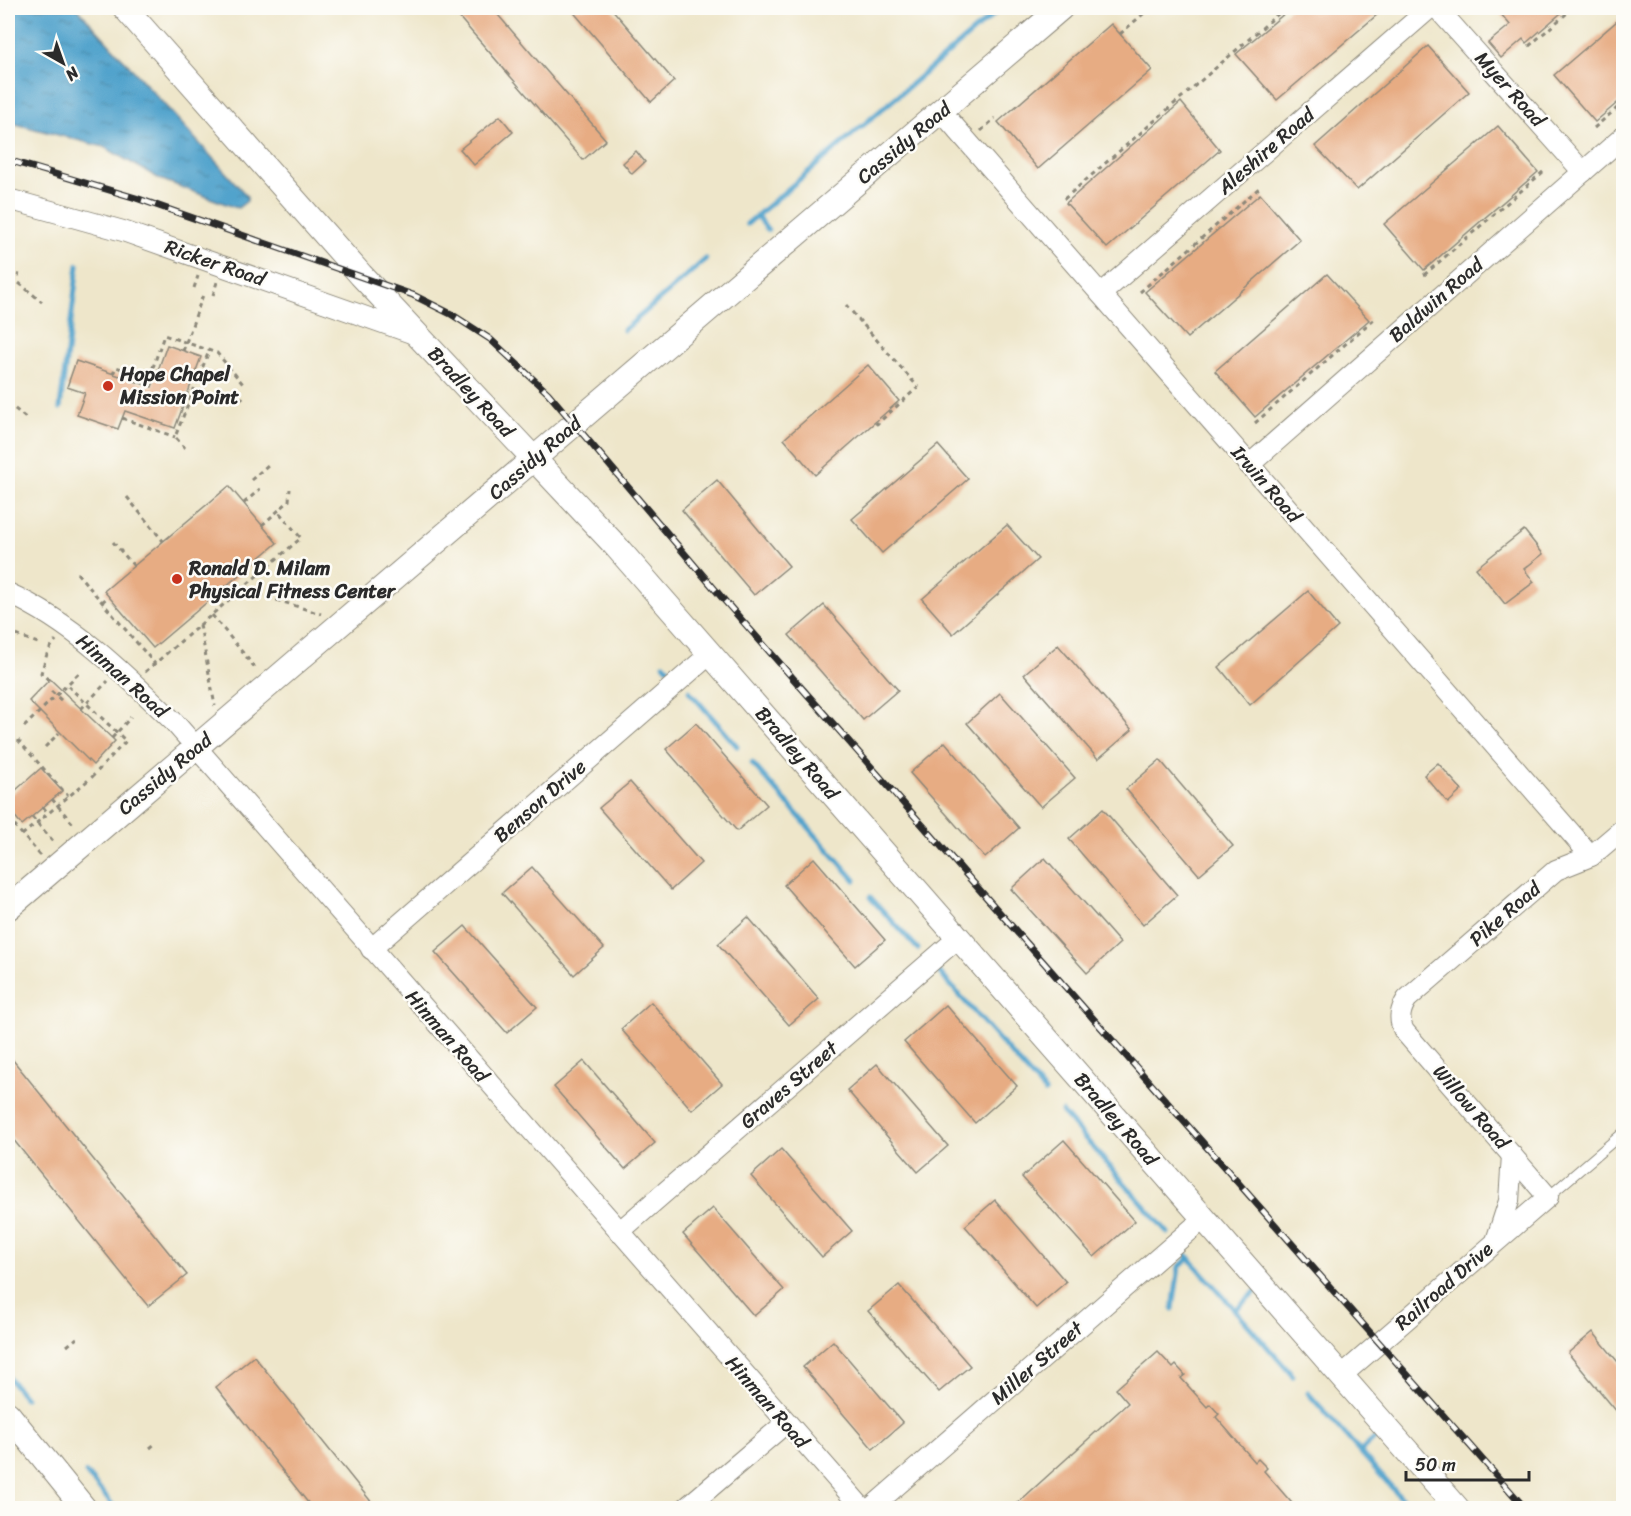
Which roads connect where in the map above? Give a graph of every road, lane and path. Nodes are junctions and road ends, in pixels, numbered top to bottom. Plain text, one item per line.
1 (125, 8) edge
2 (1061, 8) edge
3 (1145, 8) edge
4 (1150, 8) edge
5 (1285, 8) edge
6 (1430, 8) edge
7 (1437, 8) edge
8 (1573, 8) edge
9 (1143, 14) junction
10 (1120, 34) dead end
11 (1528, 46) dead end
12 (1623, 102) edge
13 (941, 111) junction
14 (995, 118) dead end
15 (1594, 128) dead end
16 (979, 132) dead end
17 (1623, 136) edge
18 (1544, 171) dead end
19 (1583, 172) junction
20 (1259, 188) dead end
21 (8, 199) edge
22 (1064, 199) dead end
23 (8, 273) edge
24 (20, 274) dead end
25 (1424, 275) dead end
26 (19, 283) dead end
27 (204, 292) dead end
28 (1140, 292) dead end
29 (1101, 294) junction
30 (42, 302) dead end
31 (846, 305) dead end
32 (1374, 319) dead end
33 (418, 336) junction
34 (186, 343) junction
35 (159, 351) junction
36 (183, 351) dead end
37 (208, 351) junction
38 (164, 353) dead end
39 (113, 374) dead end
40 (149, 378) junction
41 (155, 380) dead end
42 (243, 384) dead end
43 (147, 385) dead end
44 (236, 390) dead end
45 (243, 399) dead end
46 (8, 403) edge
47 (122, 418) dead end
48 (27, 419) dead end
49 (875, 422) dead end
50 (1255, 423) dead end
51 (176, 437) junction
52 (185, 448) dead end
53 (534, 459) junction
54 (269, 464) dead end
55 (1249, 465) junction
56 (251, 480) dead end
57 (260, 489) dead end
58 (290, 489) dead end
59 (127, 497) dead end
60 (244, 503) dead end
61 (278, 511) junction
62 (262, 525) dead end
63 (163, 541) dead end
64 (113, 542) dead end
65 (134, 566) dead end
66 (77, 573) dead end
67 (242, 589) junction
68 (8, 592) edge
69 (109, 596) dead end
70 (102, 602) junction
71 (212, 615) junction
72 (344, 621) junction
73 (200, 625) junction
74 (8, 632) edge
75 (38, 643) dead end
76 (48, 651) dead end
77 (710, 654) junction
78 (155, 664) junction
79 (79, 673) dead end
80 (126, 676) junction
81 (49, 680) dead end
82 (68, 685) junction
83 (269, 685) junction
84 (51, 691) dead end
85 (57, 696) junction
86 (62, 701) dead end
87 (38, 705) dead end
88 (41, 709) junction
89 (81, 710) dead end
90 (131, 717) dead end
91 (24, 727) dead end
92 (219, 728) junction
93 (117, 732) junction
94 (58, 733) dead end
95 (112, 738) dead end
96 (18, 740) dead end
97 (45, 747) dead end
98 (195, 748) junction
99 (68, 796) junction
100 (52, 799) dead end
101 (57, 805) junction
102 (43, 807) dead end
103 (48, 813) junction
104 (15, 816) dead end
105 (32, 817) dead end
106 (8, 819) edge
107 (37, 822) junction
108 (1623, 828) edge
109 (22, 835) junction
110 (87, 840) junction
111 (1591, 856) junction
112 (60, 863) junction
113 (8, 908) edge
114 (958, 938) junction
115 (371, 949) junction
116 (1400, 1015) joint
117 (1623, 1132) edge
118 (1512, 1155) junction
119 (1548, 1197) junction
120 (1203, 1219) junction
121 (619, 1232) junction
122 (1496, 1242) junction
123 (77, 1338) dead end
124 (68, 1346) dead end
125 (1341, 1376) junction
126 (8, 1414) edge
127 (786, 1423) junction
128 (155, 1444) dead end
129 (150, 1448) dead end
130 (84, 1509) edge
131 (686, 1509) edge
132 (862, 1509) edge
133 (872, 1509) edge
134 (1457, 1509) edge

1 - 33 street, Bradley Road
2 - 13 street, Cassidy Road
3 - 9 path
4 - 9 path
5 - 22 path
6 - 29 street, Aleshire Road
7 - 19 street, Myer Road
8 - 11 path
9 - 10 path
12 - 15 path
13 - 29 street, Irwin Road
13 - 53 street, Cassidy Road
14 - 16 path
17 - 19 street, Baldwin Road
18 - 25 path
19 - 55 street, Baldwin Road
20 - 28 path
21 - 33 street, Ricker Road
23 - 24 path
26 - 30 path
27 - 34 path
29 - 55 street, Irwin Road
31 - 49 path
32 - 50 path
33 - 53 street, Bradley Road
34 - 35 path
34 - 36 path
34 - 37 path
35 - 38 path
35 - 40 path
37 - 42 path
37 - 51 path
39 - 40 path
40 - 41 path
40 - 43 path
44 - 45 path
46 - 48 path
47 - 51 path
51 - 52 path
53 - 72 street, Cassidy Road
53 - 77 street, Bradley Road
54 - 56 path
55 - 111 street, Irwin Road
57 - 60 path
58 - 61 path
59 - 63 path
61 - 62 path
61 - 67 path
64 - 65 path
66 - 70 path
67 - 71 path
67 - 72 path
68 - 80 street, Hinman Road
69 - 70 path
70 - 78 path
71 - 73 path
71 - 83 path
72 - 83 street, Cassidy Road
73 - 78 path
73 - 92 path
74 - 75 path
76 - 81 path
77 - 114 street, Bradley Road
77 - 115 street, Benson Drive
78 - 80 path
79 - 82 path
80 - 89 path
80 - 98 street, Hinman Road
82 - 85 path
82 - 93 path
83 - 92 street, Cassidy Road
84 - 85 path
85 - 86 path
85 - 88 path
87 - 88 path
88 - 91 path
90 - 93 path
92 - 98 street, Cassidy Road
93 - 95 path
93 - 99 path
94 - 97 path
96 - 99 path
98 - 110 street, Cassidy Road
98 - 115 street, Hinman Road
99 - 101 path
100 - 101 path
101 - 103 path
101 - 110 path
102 - 103 path
103 - 107 path
104 - 106 path
105 - 107 path
106 - 109 path
107 - 109 path
107 - 112 path
108 - 111 street, Pike Road
109 - 112 path
110 - 112 street, Cassidy Road
111 - 116 street, Pike Road
112 - 113 street, Cassidy Road
114 - 120 street, Bradley Road
114 - 121 street, Graves Street
115 - 121 street, Hinman Road
116 - 118 street, Willow Road
117 - 119 lane
118 - 119 street, Willow Road
118 - 122 street
119 - 122 street, Railroad Drive
120 - 125 street, Bradley Road
120 - 133 street, Miller Street
121 - 127 street, Hinman Road
122 - 125 street, Railroad Drive
123 - 124 path
125 - 134 street, Bradley Road
126 - 130 street
127 - 131 street
127 - 132 street, Hinman Road
128 - 129 path

